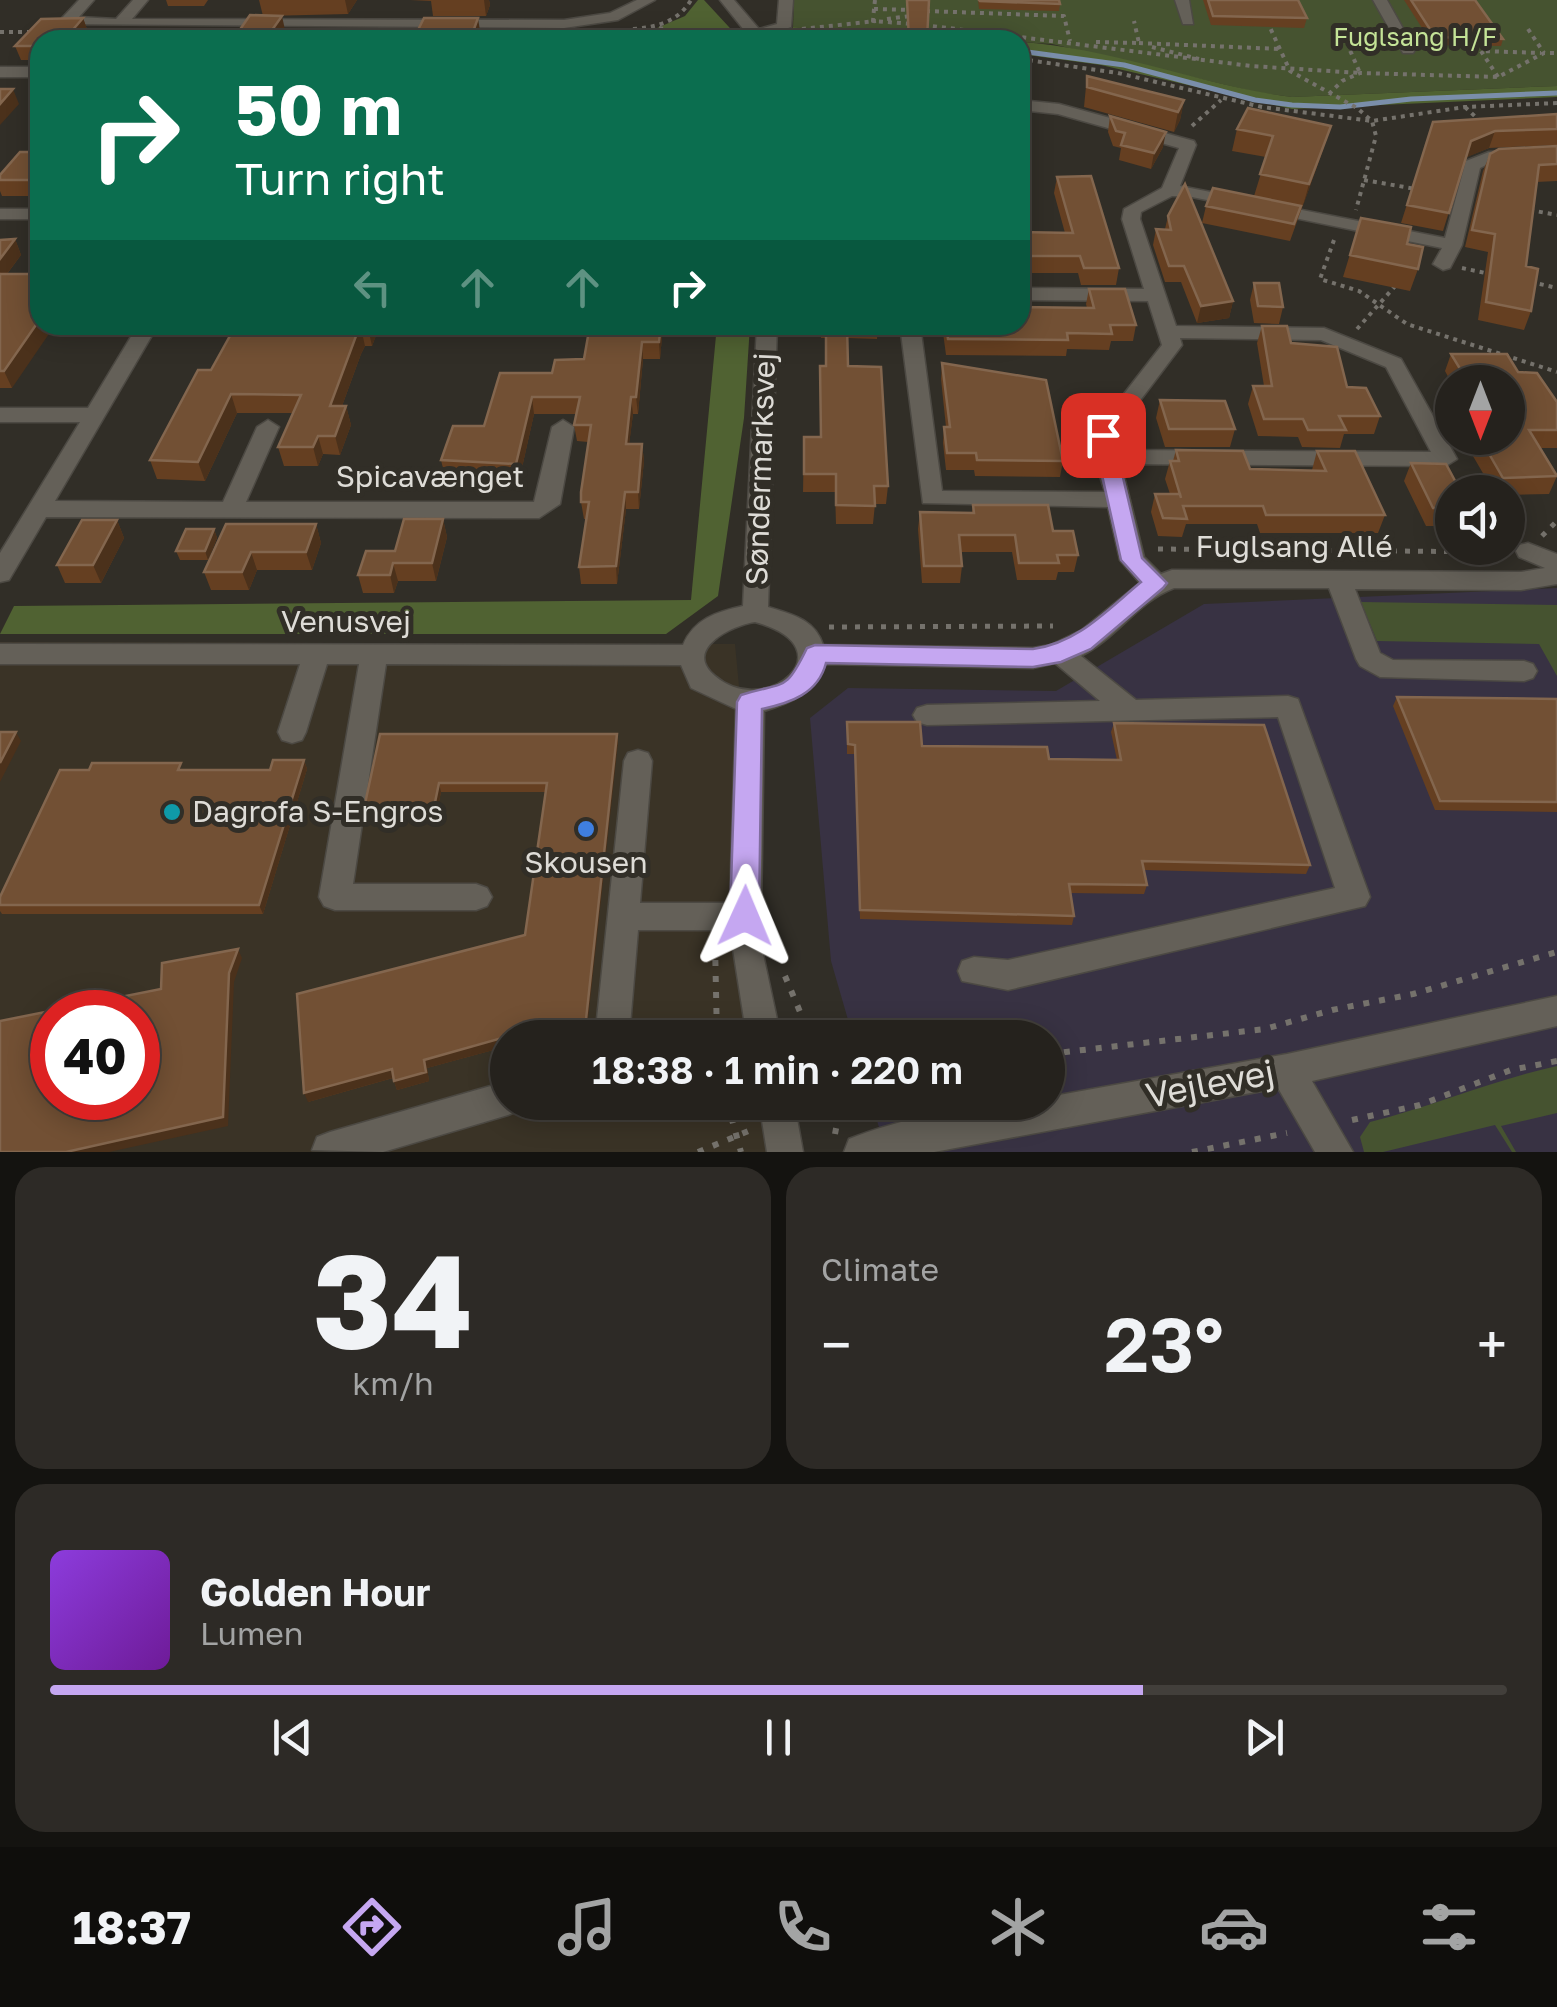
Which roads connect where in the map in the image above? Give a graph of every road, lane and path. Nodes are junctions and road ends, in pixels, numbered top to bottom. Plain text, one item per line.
1 (87, 0) edge
2 (141, 0) edge
3 (648, 0) edge
4 (727, 0) edge
5 (786, 0) edge
6 (875, 0) edge
7 (946, 0) edge
8 (1182, 0) edge
9 (1380, 0) edge
10 (874, 10) junction
11 (945, 12) junction
12 (1265, 16) edge
13 (873, 21) junction
14 (1134, 21) dead end
15 (1188, 21) dead end
16 (120, 24) junction
17 (656, 27) dead end
18 (779, 29) joint
19 (1528, 29) dead end
20 (673, 30) edge
21 (753, 30) edge
22 (961, 30) edge
23 (1030, 37) edge
24 (1068, 41) junction
25 (1140, 43) junction
26 (1349, 48) dead end
27 (1280, 49) junction
28 (1408, 50) dead end
29 (1544, 53) junction
30 (1557, 53) edge
31 (1030, 60) edge
32 (1221, 65) junction
33 (1290, 71) junction
34 (30, 72) edge
35 (1, 73) edge
36 (1360, 73) junction
37 (1498, 77) junction
38 (1329, 94) junction
39 (1222, 100) junction
40 (1557, 103) edge
41 (1030, 105) edge
42 (1465, 108) junction
43 (1372, 121) junction
44 (1175, 141) junction
45 (1557, 154) edge
46 (1518, 156) junction
47 (1169, 191) junction
48 (0, 214) edge
49 (30, 214) edge
50 (1352, 224) junction
51 (1448, 255) junction
52 (1500, 276) edge
53 (1519, 280) edge
54 (1557, 288) edge
55 (1030, 294) edge
56 (1155, 295) junction
57 (1378, 302) junction
58 (1170, 332) junction
59 (142, 335) edge
60 (767, 335) edge
61 (911, 335) edge
62 (1345, 343) junction
63 (1557, 372) edge
64 (0, 415) edge
65 (94, 415) junction
66 (268, 428) dead end
67 (563, 428) dead end
68 (1106, 457) junction
69 (1116, 500) junction
70 (37, 509) junction
71 (231, 510) junction
72 (1528, 551) dead end
73 (1557, 564) edge
74 (0, 574) edge
75 (1557, 575) edge
76 (1338, 578) junction
77 (1155, 583) junction
78 (755, 613) junction
79 (817, 622) dead end
80 (0, 654) edge
81 (824, 654) junction
82 (1061, 654) junction
83 (316, 655) junction
84 (374, 655) junction
85 (692, 655) junction
86 (1524, 671) dead end
87 (750, 702) junction
88 (1130, 711) junction
89 (927, 715) dead end
90 (292, 732) dead end
91 (638, 761) dead end
92 (476, 897) dead end
93 (745, 916) junction
94 (623, 917) junction
95 (1557, 952) edge
96 (974, 971) dead end
97 (1557, 1011) edge
98 (614, 1020) edge
99 (760, 1020) edge
100 (1065, 1052) edge
101 (1557, 1061) edge
102 (1287, 1070) junction
103 (490, 1103) edge
104 (732, 1120) edge
105 (780, 1120) edge
106 (838, 1120) edge
107 (1328, 1139) edge
108 (330, 1150) edge
109 (741, 1152) edge
110 (786, 1152) edge
111 (831, 1152) edge
112 (862, 1152) edge
113 (1192, 1152) edge

1 - 16 street
2 - 16 street
3 - 16 street
4 - 21 street
5 - 18 street
6 - 10 path
7 - 11 path
8 - 15 street
9 - 28 street
10 - 11 path
10 - 13 path
11 - 13 path
11 - 24 path
12 - 27 path
13 - 18 path
13 - 22 path
14 - 25 path
17 - 20 path
19 - 29 path
23 - 24 path
24 - 25 path
24 - 32 path
25 - 27 path
25 - 32 path
26 - 36 path
27 - 33 path
29 - 30 path
29 - 37 path
29 - 37 path
31 - 39 path
32 - 33 path
33 - 36 path
33 - 38 path
34 - 35 street
36 - 37 path
36 - 38 path
38 - 43 path
39 - 43 path
39 - 44 path
40 - 42 path
41 - 44 street
42 - 43 path
42 - 46 path
43 - 50 path
44 - 47 street
45 - 46 street
46 - 51 street
47 - 50 street
47 - 56 street
48 - 49 street
50 - 51 street
50 - 57 path
51 - 52 path
51 - 57 path
53 - 54 path
55 - 56 street
56 - 58 street
57 - 62 path
57 - 63 path
58 - 62 street
58 - 68 street
59 - 65 street
60 - 78 street, Søndermarksvej
61 - 69 street
62 - 68 street
64 - 65 street
65 - 70 street
66 - 71 street
67 - 71 street, Spicavænget
68 - 69 street
69 - 77 street
70 - 71 street, Spicavænget
70 - 74 street
72 - 73 street
75 - 76 street, Fuglsang Allé
76 - 77 street, Fuglsang Allé
76 - 86 street
77 - 82 street, Fuglsang Allé
78 - 81 street
78 - 85 street
79 - 81 path
80 - 83 street, Venusvej
81 - 82 street, Fuglsang Allé
81 - 87 street
82 - 88 street
83 - 84 street, Venusvej
83 - 90 street
84 - 85 street, Venusvej
84 - 92 street
85 - 87 street
87 - 93 street
88 - 89 street
88 - 96 street
91 - 94 street
93 - 94 street
93 - 99 street
94 - 98 street
95 - 100 path
97 - 102 street, Vejlevej
101 - 107 path
102 - 107 street
102 - 112 street, Vejlevej
103 - 108 street
104 - 109 path
105 - 110 street
106 - 111 path
107 - 113 path

